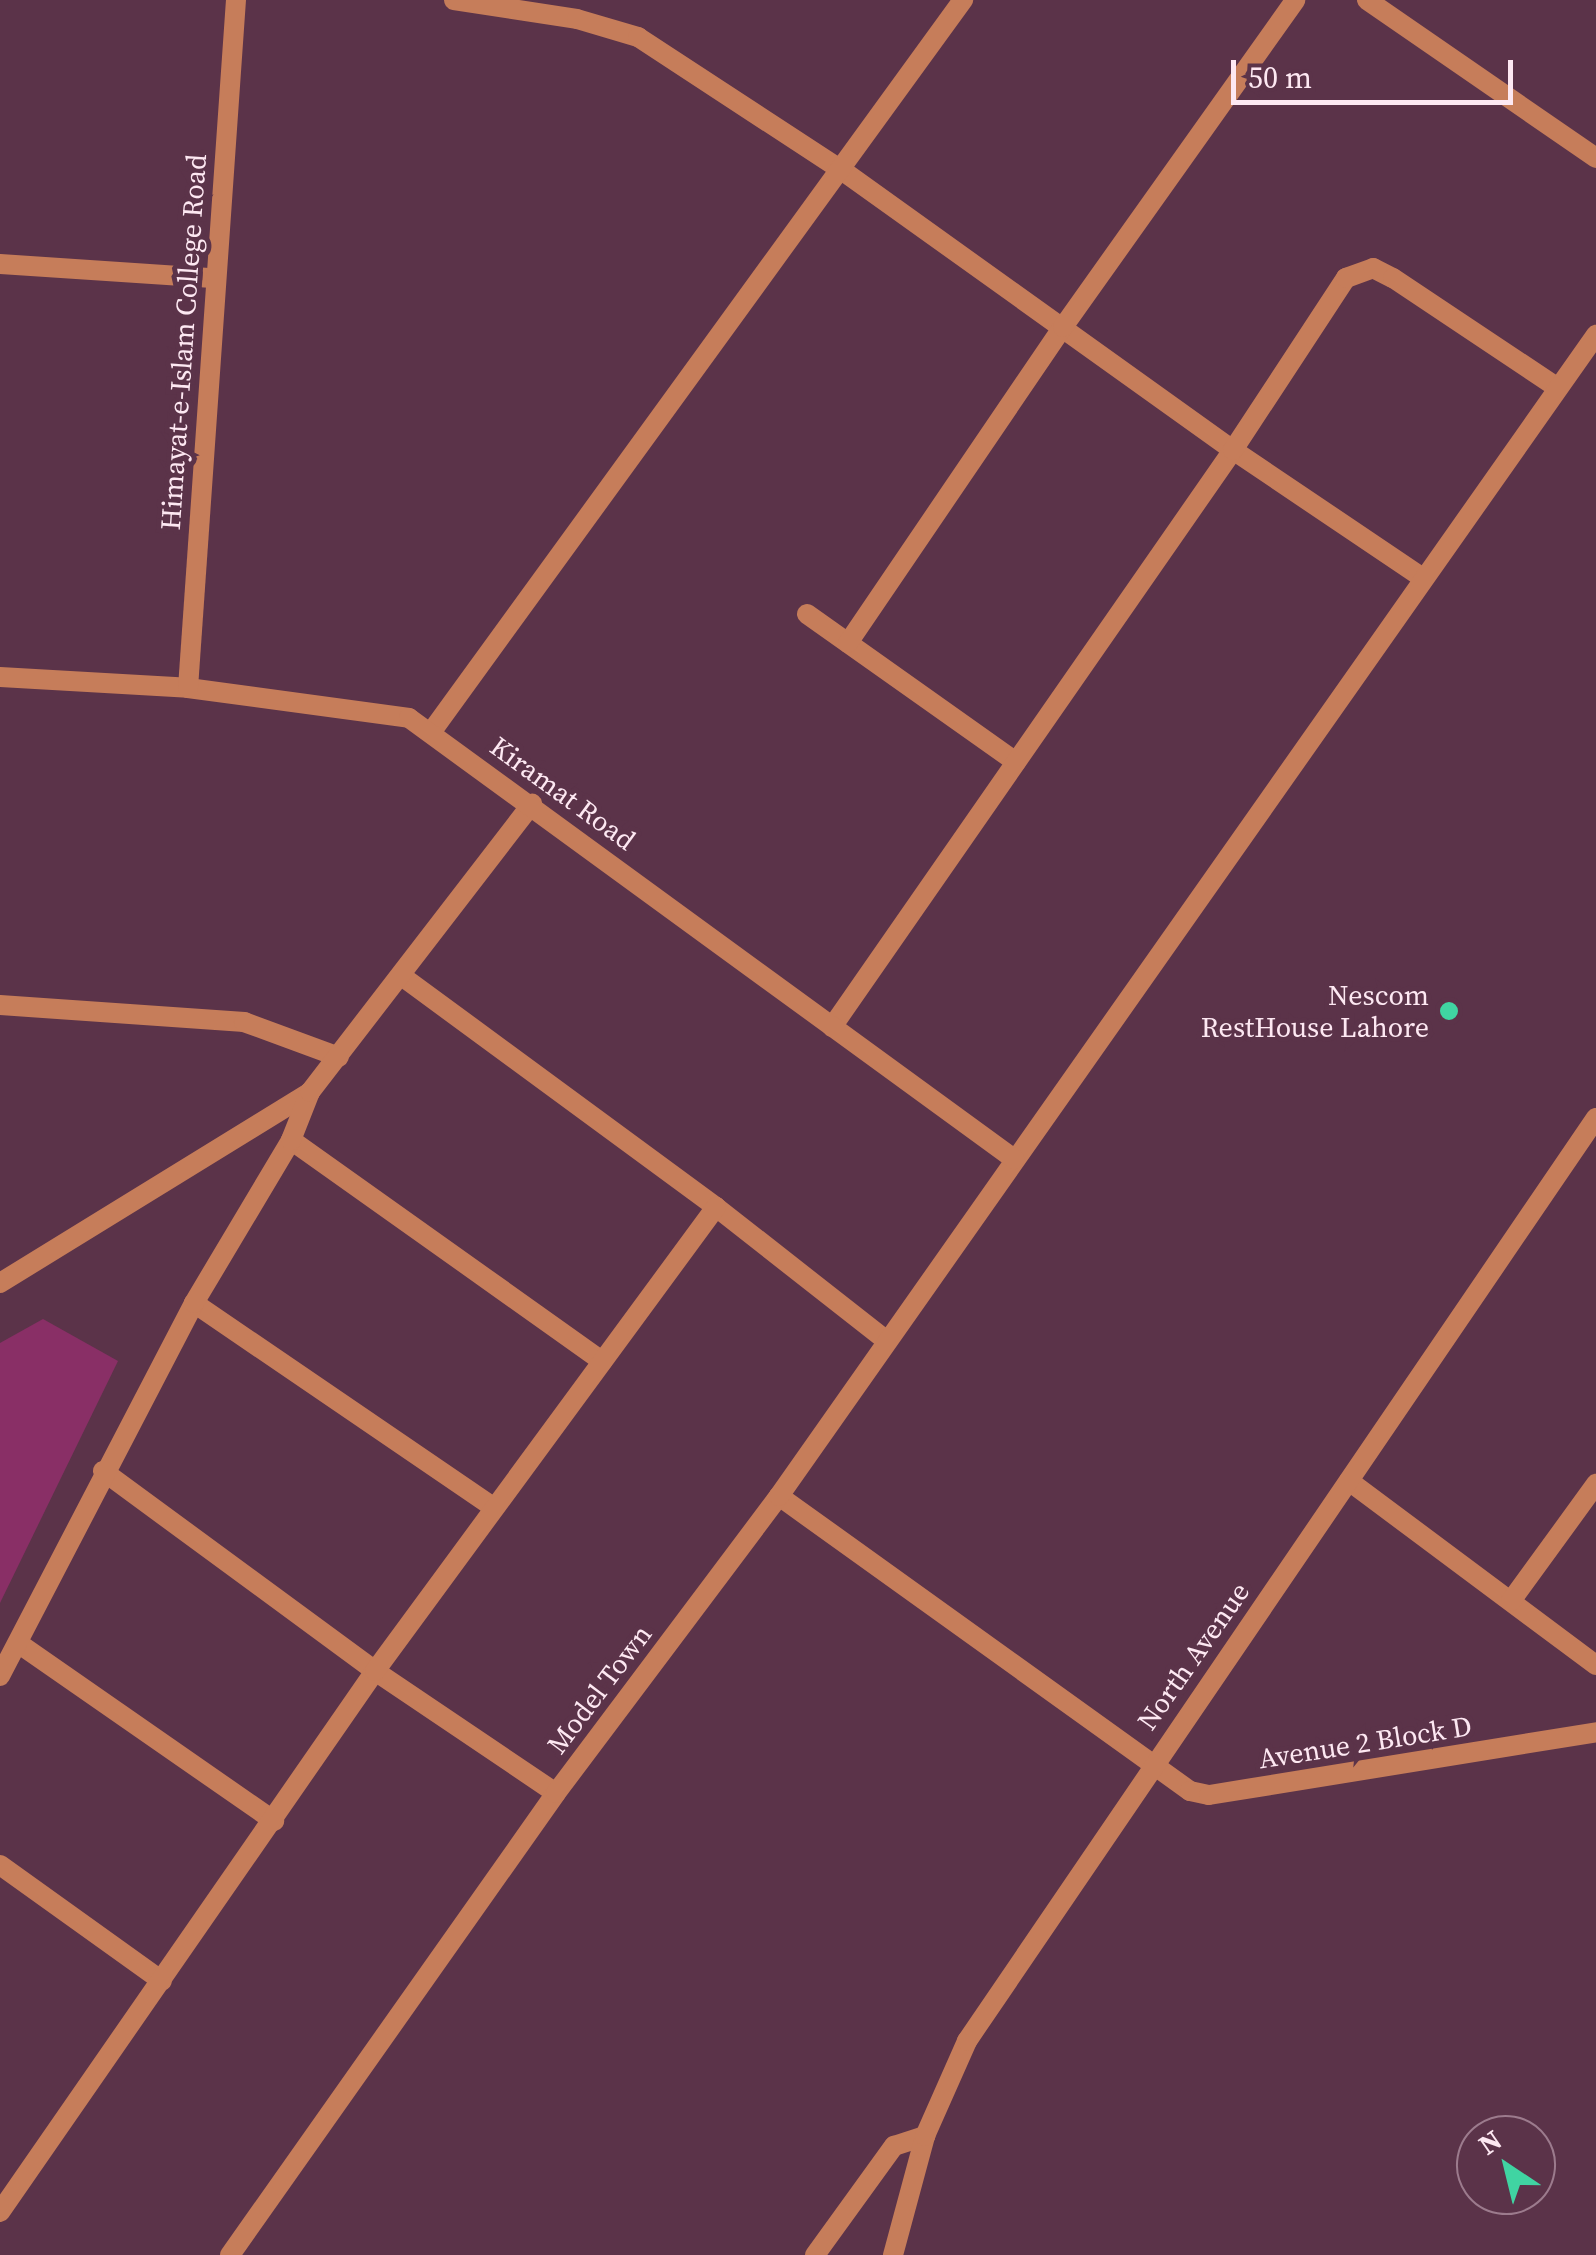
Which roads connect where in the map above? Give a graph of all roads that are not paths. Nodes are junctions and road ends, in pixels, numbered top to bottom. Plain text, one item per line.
1 (236, 0) edge
2 (454, 0) edge
3 (963, 0) edge
4 (1295, 0) edge
5 (1367, 0) edge
6 (1596, 158) edge
7 (843, 171) junction
8 (0, 264) edge
9 (213, 278) junction
10 (1063, 326) junction
11 (1596, 336) edge
12 (1558, 388) junction
13 (1233, 450) junction
14 (1423, 578) junction
15 (807, 614) dead end
16 (848, 643) junction
17 (0, 678) edge
18 (188, 688) junction
19 (432, 731) junction
20 (1016, 762) junction
21 (532, 804) junction
22 (403, 977) junction
23 (0, 1005) edge
24 (832, 1027) junction
25 (339, 1057) junction
26 (310, 1092) junction
27 (1596, 1118) edge
28 (291, 1140) junction
29 (1014, 1158) junction
30 (716, 1207) junction
31 (0, 1283) edge
32 (194, 1303) junction
33 (887, 1341) junction
34 (602, 1360) junction
35 (103, 1471) junction
36 (1349, 1481) junction
37 (1596, 1484) edge
38 (779, 1496) junction
39 (493, 1507) junction
40 (1511, 1601) junction
41 (18, 1642) junction
42 (1596, 1665) edge
43 (374, 1671) junction
44 (0, 1676) edge
45 (1596, 1732) edge
46 (1150, 1765) junction
47 (556, 1792) junction
48 (274, 1821) junction
49 (0, 1865) edge
50 (162, 1982) junction
51 (926, 2136) junction
52 (0, 2212) edge
53 (230, 2255) edge
54 (814, 2255) edge
55 (893, 2255) edge

1 - 9 street, Himayat-e-Islam College Road
2 - 7 street
3 - 7 street
4 - 10 street
5 - 6 street
7 - 10 street
7 - 19 street
8 - 9 street
9 - 18 street, Himayat-e-Islam College Road
10 - 13 street
10 - 16 street
11 - 12 street, Model Town
12 - 13 street
12 - 14 street, Model Town
13 - 14 street
13 - 20 street
14 - 29 street, Model Town
15 - 16 street
16 - 20 street
17 - 18 street, Kiramat Road
18 - 19 street, Kiramat Road
19 - 21 street, Kiramat Road
20 - 24 street
21 - 22 street
21 - 24 street, Kiramat Road
22 - 25 street
22 - 30 street
23 - 25 street
24 - 29 street, Kiramat Road
25 - 26 street
26 - 28 street
26 - 31 street
27 - 36 street, North Avenue
28 - 32 street
28 - 34 street
29 - 33 street, Model Town
30 - 33 street
30 - 34 street
32 - 35 street
32 - 39 street
33 - 38 street, Model Town
34 - 39 street
35 - 41 street
35 - 43 street
36 - 40 street
36 - 46 street, North Avenue
37 - 40 street
38 - 46 street, Avenue 2 Block D
38 - 47 street, Model Town
39 - 43 street
40 - 42 street
41 - 44 street
41 - 48 street
43 - 47 street
43 - 48 street
45 - 46 street, Avenue 2 Block D
46 - 51 street, North Avenue
47 - 53 street, Model Town
48 - 50 street
49 - 50 street
50 - 52 street
51 - 54 street
51 - 55 street, North Avenue

